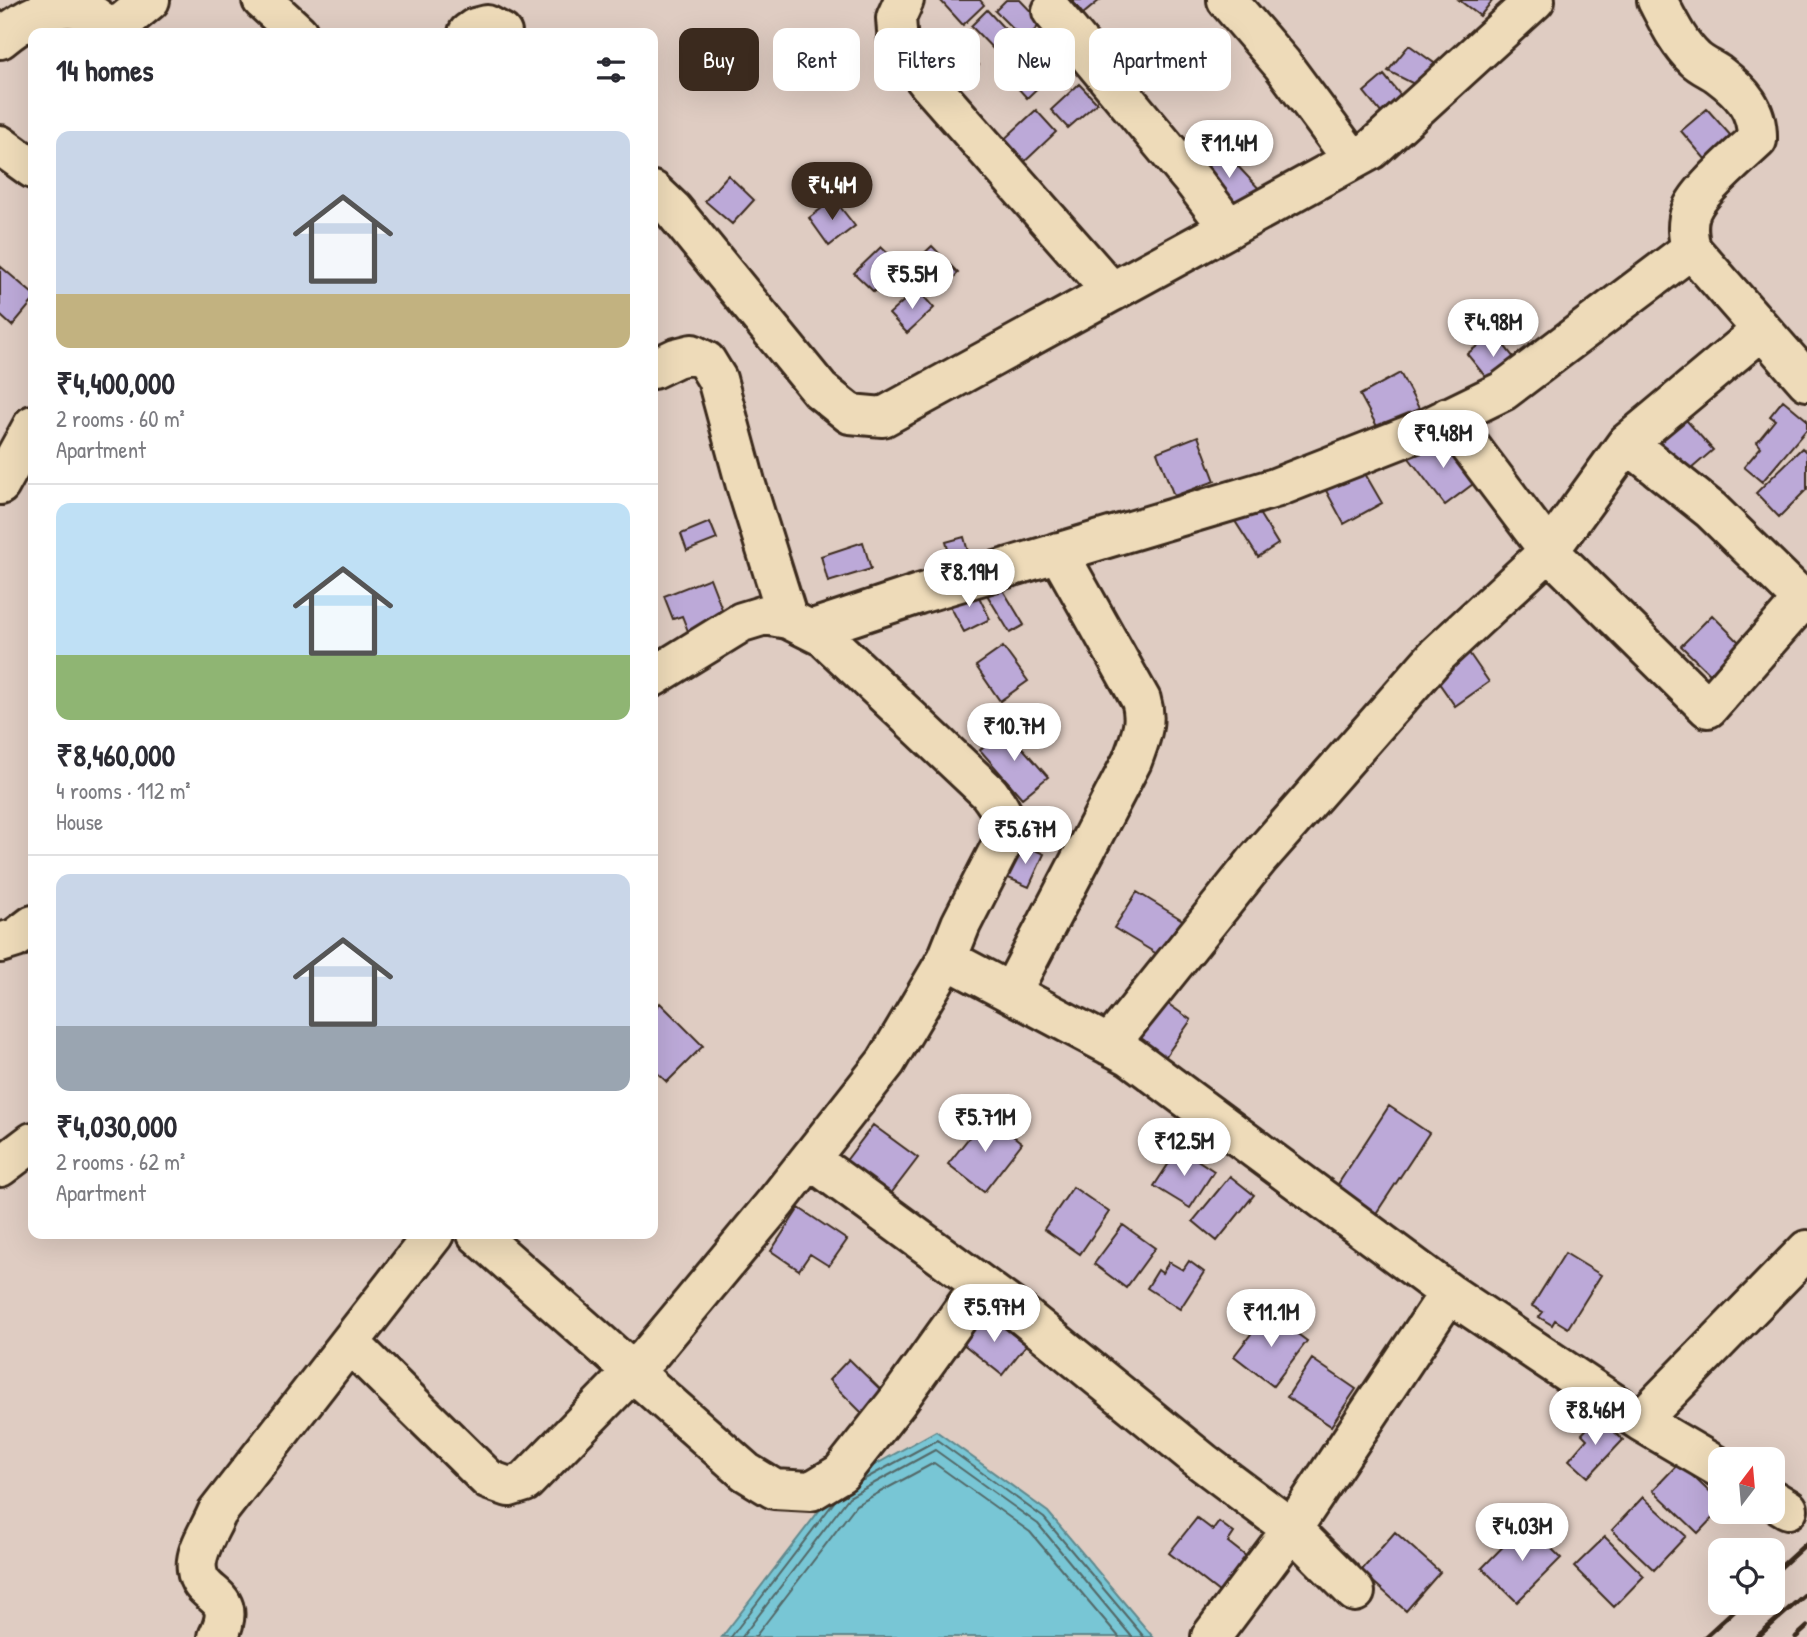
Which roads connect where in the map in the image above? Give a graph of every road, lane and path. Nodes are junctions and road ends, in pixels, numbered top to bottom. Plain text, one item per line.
1 (150, 0) edge
2 (262, 0) edge
3 (904, 0) edge
4 (1227, 0) edge
5 (1657, 0) edge
6 (1532, 1) edge
7 (1052, 11) dead end
8 (107, 28) edge
9 (115, 28) edge
10 (293, 28) edge
11 (0, 39) edge
12 (1353, 160) junction
13 (658, 196) edge
14 (1228, 228) junction
15 (1691, 249) junction
16 (1112, 292) junction
17 (1762, 330) junction
18 (658, 367) edge
19 (1807, 381) edge
20 (1448, 417) junction
21 (28, 434) edge
22 (1627, 443) junction
23 (0, 485) edge
24 (1549, 551) junction
25 (1058, 552) junction
26 (1805, 598) edge
27 (799, 625) junction
28 (658, 674) edge
29 (28, 929) edge
30 (0, 943) edge
31 (947, 959) junction
32 (1011, 993) junction
33 (1109, 1045) junction
34 (28, 1146) edge
35 (810, 1159) junction
36 (0, 1167) edge
37 (430, 1239) edge
38 (483, 1239) edge
39 (1807, 1250) edge
40 (981, 1285) junction
41 (1448, 1293) junction
42 (350, 1343) junction
43 (634, 1371) junction
44 (1640, 1420) junction
45 (1708, 1461) edge
46 (1292, 1529) junction
47 (1355, 1592) dead end
48 (218, 1637) edge
49 (1211, 1637) edge

1 - 9 street
2 - 10 street
3 - 16 street
4 - 12 street
5 - 15 street
6 - 12 street
7 - 14 street
8 - 11 street
12 - 14 street
13 - 16 street
14 - 16 street
15 - 17 street
15 - 20 street
17 - 19 street
17 - 22 street
18 - 27 street
20 - 24 street
20 - 25 street
21 - 23 street
22 - 24 street
22 - 26 street
24 - 26 street
24 - 33 street
25 - 27 street
25 - 32 street
27 - 28 street
27 - 31 street
29 - 30 street
31 - 32 street
31 - 35 street
32 - 33 street
33 - 41 street
34 - 36 street
35 - 40 street
35 - 43 street
37 - 42 street
38 - 43 street
39 - 44 street
40 - 43 street
40 - 46 street
41 - 44 street
41 - 46 street
42 - 43 street
42 - 48 street
44 - 45 street
46 - 47 street
46 - 49 street

